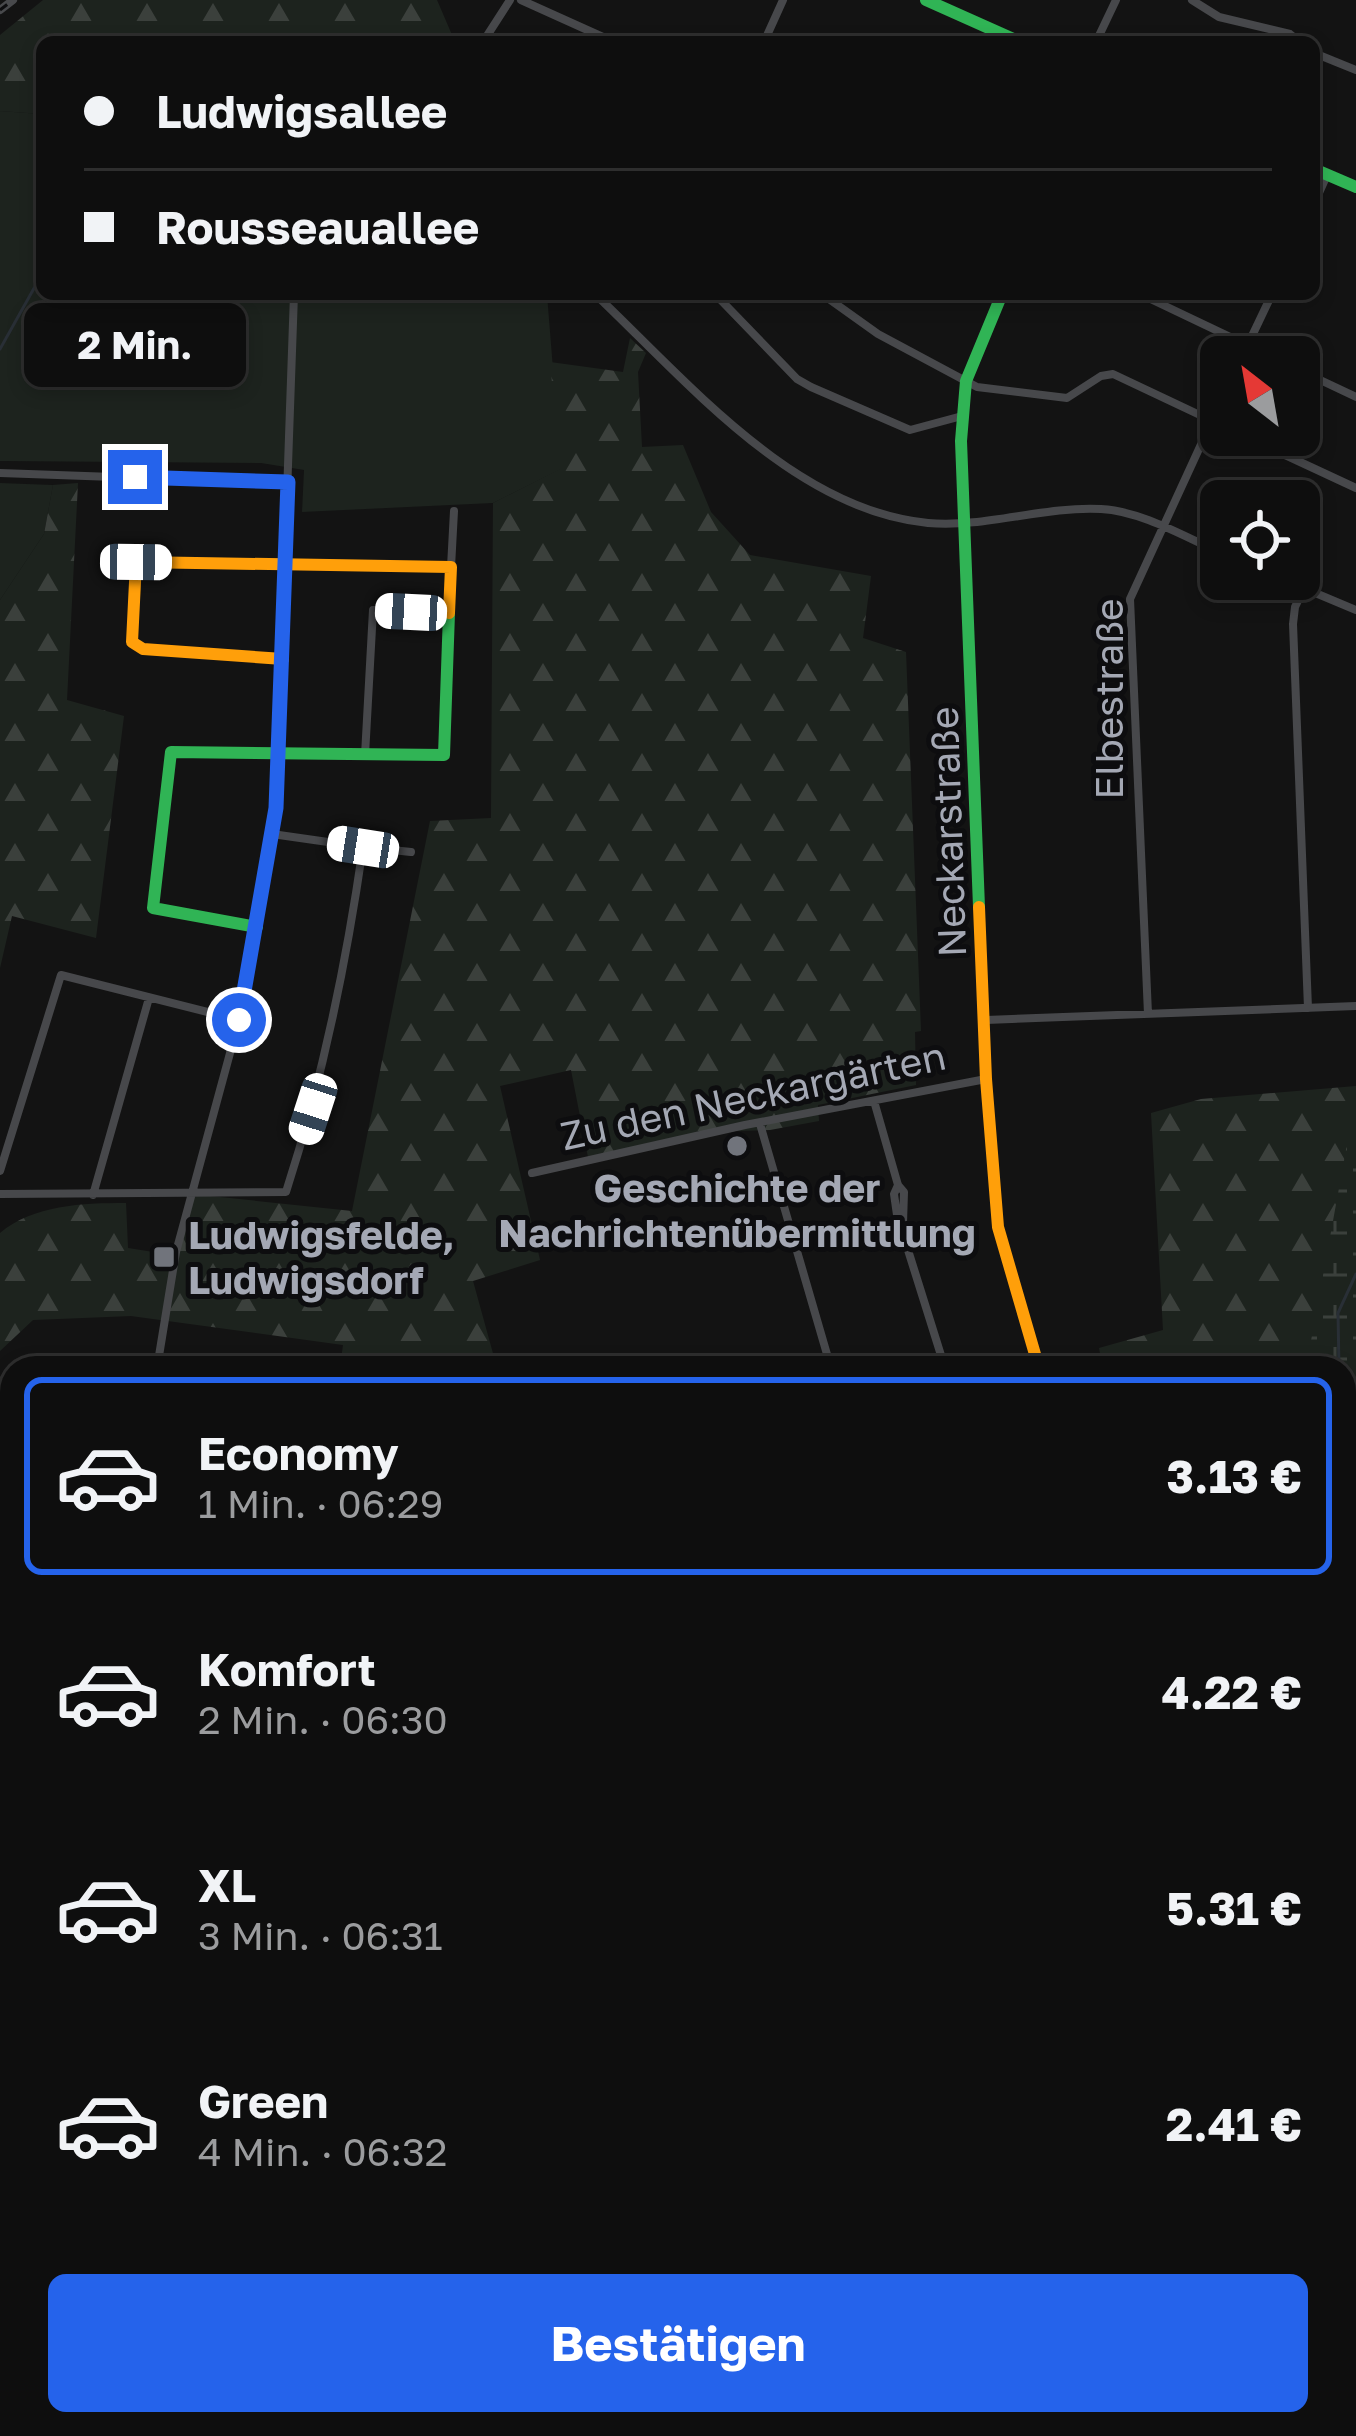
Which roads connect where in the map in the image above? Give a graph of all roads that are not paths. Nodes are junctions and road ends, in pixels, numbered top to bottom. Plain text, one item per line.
1 (510, 0) edge
2 (520, 0) edge
3 (783, 0) edge
4 (926, 0) edge
5 (1116, 0) edge
6 (1192, 0) edge
7 (486, 36) edge
8 (601, 36) edge
9 (767, 36) edge
10 (1007, 36) edge
11 (1099, 36) edge
12 (1292, 36) edge
13 (1320, 55) edge
14 (1356, 70) edge
15 (1321, 172) edge
16 (1356, 188) edge
17 (294, 300) edge
18 (601, 300) edge
19 (722, 300) edge
20 (830, 300) edge
21 (1000, 300) edge
22 (1153, 300) edge
23 (1269, 300) edge
24 (1229, 336) edge
25 (1252, 336) edge
26 (1320, 380) edge
27 (966, 381) junction
28 (1356, 397) edge
29 (1200, 415) edge
30 (962, 416) junction
31 (1200, 454) edge
32 (1287, 456) edge
33 (0, 473) edge
34 (288, 482) junction
35 (1356, 488) edge
36 (454, 511) dead end
37 (964, 524) junction
38 (1162, 528) junction
39 (1200, 544) edge
40 (287, 565) junction
41 (451, 567) junction
42 (1320, 595) edge
43 (1298, 600) edge
44 (1356, 610) edge
45 (450, 614) junction
46 (283, 659) junction
47 (278, 754) junction
48 (365, 754) junction
49 (272, 834) junction
50 (363, 847) junction
51 (411, 852) dead end
52 (257, 927) junction
53 (149, 998) junction
54 (1356, 1006) edge
55 (1308, 1008) junction
56 (1148, 1014) junction
57 (239, 1020) junction
58 (986, 1020) junction
59 (986, 1079) junction
60 (874, 1101) junction
61 (760, 1124) junction
62 (0, 1172) edge
63 (532, 1173) dead end
64 (191, 1193) junction
65 (0, 1194) edge
66 (93, 1195) junction
67 (159, 1356) edge
68 (828, 1356) edge
69 (941, 1356) edge
70 (1036, 1356) edge

1 - 7 street
2 - 8 street
3 - 9 street
4 - 10 main road
5 - 11 street
6 - 12 street
13 - 14 street
15 - 16 main road
17 - 34 street
18 - 37 street
19 - 30 street
20 - 27 street
21 - 27 main road, Neckarstraße
22 - 24 street
23 - 25 street
26 - 28 street
27 - 29 street
27 - 30 main road, Neckarstraße
30 - 37 main road, Neckarstraße
31 - 38 street, Elbestraße
32 - 35 street
33 - 34 street
34 - 40 street
36 - 41 street
37 - 38 street
37 - 58 main road, Neckarstraße
38 - 39 street
38 - 56 street, Elbestraße
40 - 41 main road
40 - 46 street
40 - 46 main road
41 - 45 main road
42 - 44 street
43 - 55 street
45 - 48 main road
45 - 48 street
46 - 47 street
47 - 48 main road
47 - 49 street
47 - 52 main road
49 - 50 street
49 - 52 street
50 - 51 street
50 - 64 street
52 - 57 street
53 - 57 street
53 - 62 street
53 - 66 street
54 - 55 street
55 - 56 street
56 - 58 street
57 - 64 street
58 - 59 main road, Neckarstraße
59 - 60 street, Zu den Neckargärten
59 - 70 main road, Neckarstraße
60 - 61 street, Zu den Neckargärten
60 - 69 street
61 - 63 street, Zu den Neckargärten
61 - 68 street
64 - 66 street
64 - 67 street
65 - 66 street

